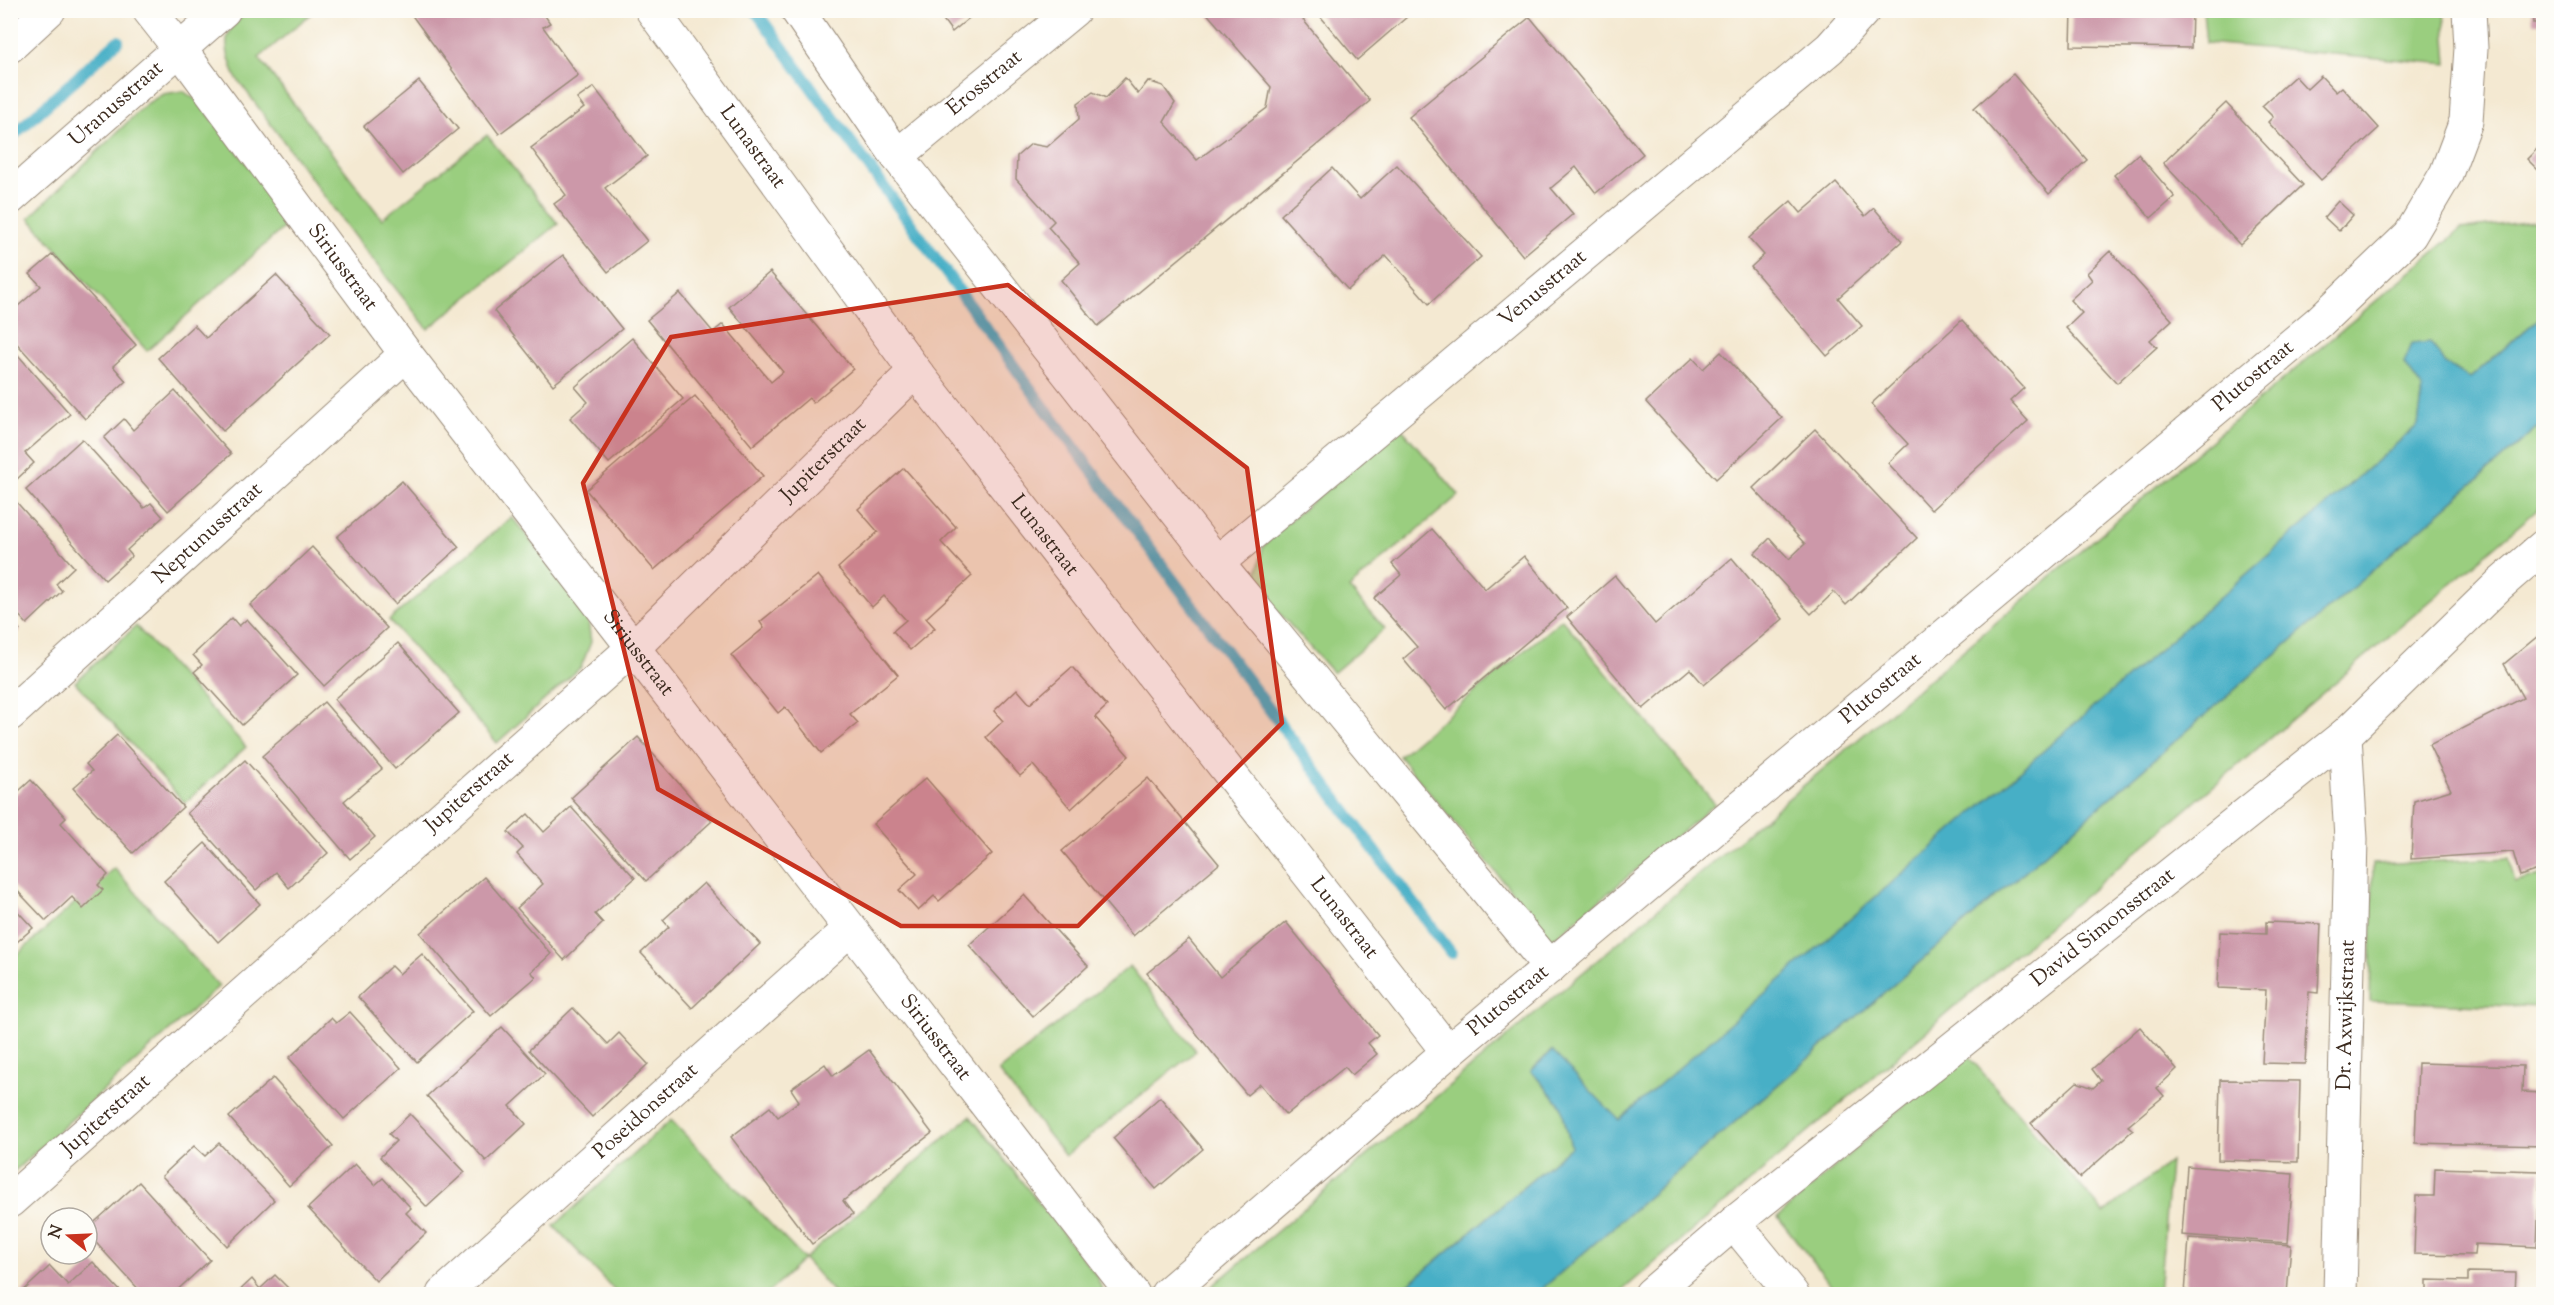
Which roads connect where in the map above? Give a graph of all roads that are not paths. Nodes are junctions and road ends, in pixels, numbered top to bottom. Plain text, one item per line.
1 (49, 10) edge
2 (149, 10) edge
3 (224, 10) edge
4 (652, 10) edge
5 (797, 10) edge
6 (1074, 10) edge
7 (1864, 10) edge
8 (2469, 10) edge
9 (10, 46) edge
10 (179, 48) junction
11 (897, 156) junction
12 (10, 198) edge
13 (406, 354) junction
14 (915, 371) junction
15 (2544, 546) edge
16 (1217, 563) junction
17 (633, 648) junction
18 (10, 714) edge
19 (2345, 735) junction
20 (850, 929) junction
21 (1550, 966) junction
22 (1448, 1052) junction
23 (10, 1201) edge
24 (1734, 1223) junction
25 (443, 1294) edge
26 (1133, 1294) edge
27 (1167, 1294) edge
28 (1651, 1294) edge
29 (1792, 1294) edge
30 (2340, 1294) edge

1 - 9 street
2 - 10 street, Siriusstraat
3 - 10 street, Uranusstraat
4 - 14 street, Lunastraat
5 - 11 street
6 - 11 street, Erosstraat
7 - 16 street, Venusstraat
8 - 21 street, Plutostraat
10 - 12 street, Uranusstraat
10 - 13 street, Siriusstraat
11 - 16 street
13 - 17 street, Siriusstraat
13 - 18 street, Neptunusstraat
14 - 17 street, Jupiterstraat
14 - 22 street, Lunastraat
15 - 19 street, David Simonsstraat
16 - 21 street
17 - 20 street, Siriusstraat
17 - 23 street, Jupiterstraat
19 - 24 street, David Simonsstraat
19 - 30 street, Dr. Axwijkstraat
20 - 25 street, Poseidonstraat
20 - 26 street, Siriusstraat
21 - 22 street, Plutostraat
22 - 27 street, Plutostraat
24 - 28 street, David Simonsstraat
24 - 29 street

